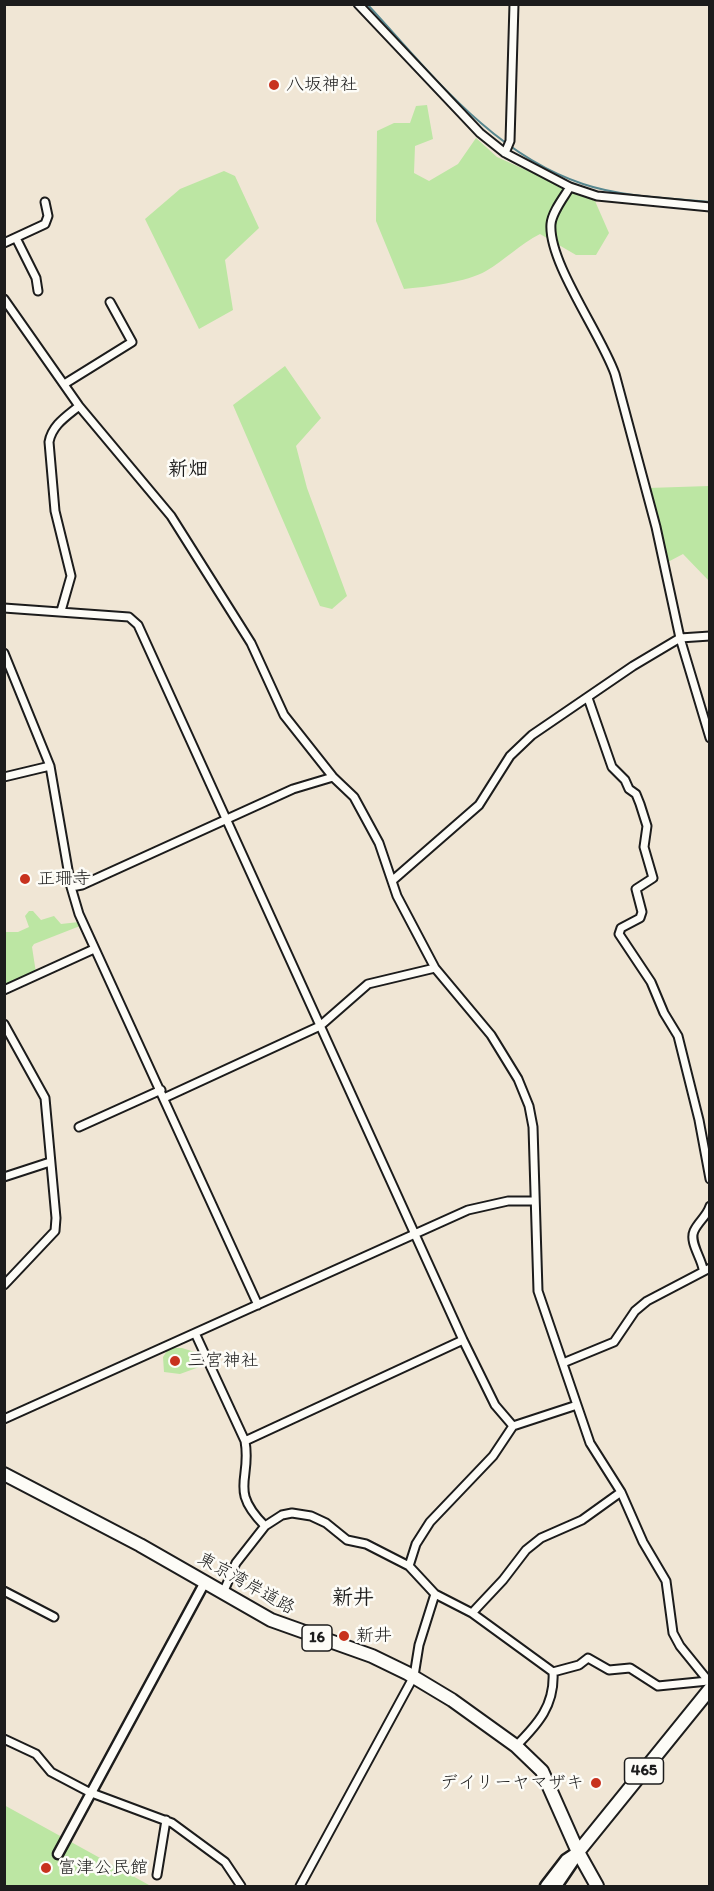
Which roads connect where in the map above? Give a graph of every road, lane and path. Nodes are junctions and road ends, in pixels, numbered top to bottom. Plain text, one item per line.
1 (358, 4) edge
2 (514, 4) edge
3 (506, 148) junction
4 (570, 187) junction
5 (45, 202) dead end
6 (710, 207) edge
7 (16, 238) junction
8 (4, 243) edge
9 (38, 291) dead end
10 (4, 299) edge
11 (110, 302) dead end
12 (66, 383) junction
13 (80, 406) junction
14 (4, 608) edge
15 (62, 611) junction
16 (710, 636) edge
17 (680, 638) junction
18 (4, 653) edge
19 (588, 698) junction
20 (710, 738) edge
21 (50, 766) junction
22 (4, 777) edge
23 (333, 777) junction
24 (225, 820) junction
25 (393, 880) junction
26 (71, 887) junction
27 (94, 949) junction
28 (435, 968) junction
29 (4, 990) edge
30 (4, 1024) edge
31 (320, 1026) junction
32 (162, 1094) junction
33 (79, 1127) dead end
34 (50, 1162) junction
35 (4, 1177) edge
36 (710, 1179) edge
37 (533, 1202) junction
38 (710, 1206) edge
39 (414, 1233) junction
40 (706, 1268) edge
41 (4, 1285) edge
42 (258, 1305) junction
43 (195, 1333) junction
44 (463, 1340) junction
45 (563, 1363) junction
46 (577, 1405) junction
47 (4, 1419) edge
48 (513, 1426) junction
49 (245, 1441) junction
50 (4, 1474) edge
51 (621, 1492) junction
52 (265, 1526) junction
53 (409, 1566) junction
54 (205, 1582) junction
55 (4, 1591) edge
56 (224, 1593) junction
57 (435, 1594) junction
58 (472, 1613) junction
59 (54, 1617) dead end
60 (553, 1672) junction
61 (414, 1676) junction
62 (709, 1684) edge
63 (4, 1740) edge
64 (516, 1746) junction
65 (89, 1792) junction
66 (166, 1820) junction
67 (578, 1852) junction
68 (58, 1854) dead end
69 (157, 1875) dead end
70 (241, 1887) edge
71 (300, 1887) edge
72 (546, 1887) edge
73 (556, 1887) edge
74 (597, 1887) edge

1 - 3 street
2 - 3 street
3 - 4 street
4 - 6 street
4 - 17 street
5 - 7 street
7 - 8 street
7 - 9 street
10 - 12 street
11 - 12 street
12 - 13 street
13 - 15 street
13 - 23 street
14 - 15 street
15 - 24 street
16 - 17 street
17 - 19 street
17 - 20 street
18 - 21 street
19 - 25 street
19 - 36 street
21 - 22 street
21 - 26 street
23 - 24 street
23 - 25 street
24 - 26 street
24 - 31 street
25 - 28 street
26 - 27 street
27 - 29 street
27 - 32 street
28 - 31 street
28 - 37 street
30 - 34 street
31 - 32 street
31 - 39 street
32 - 33 street
32 - 42 street
34 - 35 street
34 - 41 street
37 - 39 street
37 - 45 street
38 - 40 street
39 - 42 street
39 - 44 street
40 - 45 street
42 - 43 street
43 - 47 street
43 - 49 street
44 - 48 street
44 - 49 street
45 - 46 street
46 - 48 street
46 - 51 street
48 - 53 street
49 - 52 street
50 - 54 highway, 東京湾岸道路 / 16
51 - 58 street
51 - 62 street
52 - 53 street
52 - 56 street
53 - 57 street
54 - 56 highway, 東京湾岸道路 / 16
54 - 65 street
55 - 59 street
56 - 61 highway, 東京湾岸道路 / 16
57 - 58 street
57 - 61 street
58 - 60 street
60 - 62 street
60 - 64 street
61 - 64 highway, 東京湾岸道路 / 16
61 - 71 street
62 - 67 highway, 465
63 - 65 street
64 - 67 highway, 東京湾岸道路 / 16
65 - 66 street
65 - 68 street
66 - 69 street
66 - 70 street
67 - 72 main road
67 - 73 main road
67 - 74 highway, 東京湾岸道路 / 16

